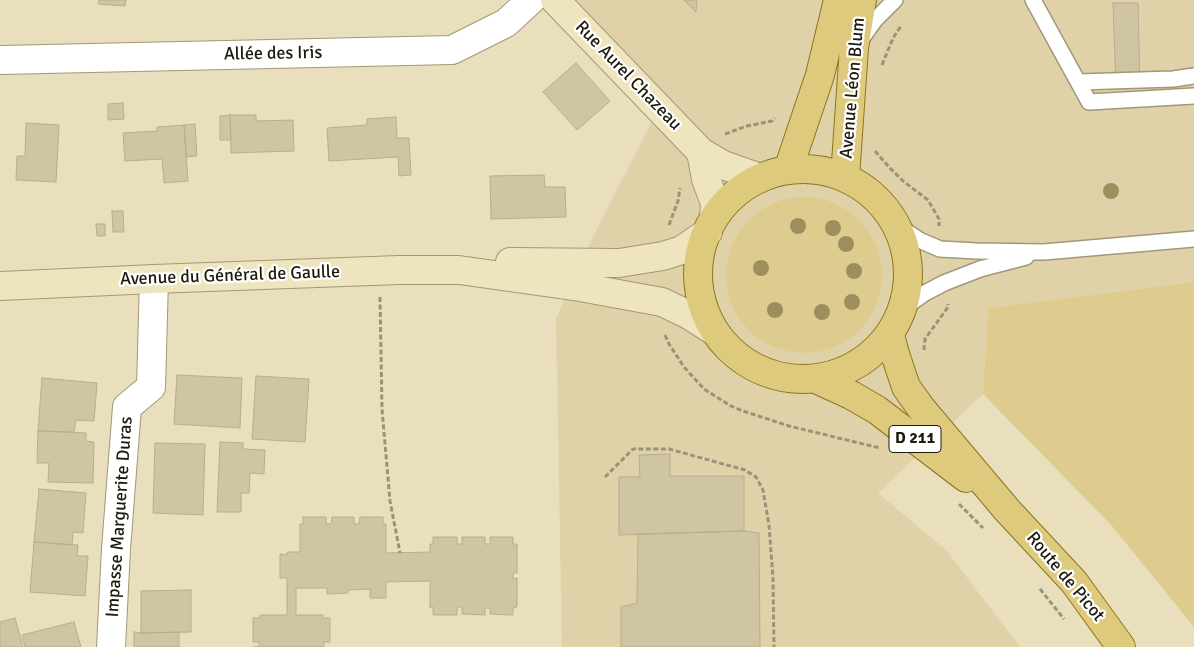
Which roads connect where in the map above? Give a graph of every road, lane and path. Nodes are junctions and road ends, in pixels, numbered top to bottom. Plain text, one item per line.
1 (531, 0) edge
2 (555, 0) edge
3 (838, 0) edge
4 (862, 0) edge
5 (895, 0) edge
6 (1034, 0) edge
7 (903, 23) dead end
8 (854, 48) junction
9 (0, 60) edge
10 (880, 73) dead end
11 (1194, 76) edge
12 (1078, 82) junction
13 (1194, 96) edge
14 (777, 117) dead end
15 (722, 135) dead end
16 (872, 144) dead end
17 (701, 152) junction
18 (788, 170) junction
19 (845, 177) junction
20 (760, 178) junction
21 (680, 186) dead end
22 (711, 224) junction
23 (897, 225) junction
24 (668, 229) dead end
25 (939, 233) dead end
26 (1194, 239) edge
27 (1044, 252) junction
28 (460, 270) junction
29 (380, 271) junction
30 (154, 278) junction
31 (0, 286) edge
32 (947, 302) dead end
33 (904, 308) junction
34 (663, 330) dead end
35 (714, 331) junction
36 (890, 335) junction
37 (923, 355) dead end
38 (816, 379) junction
39 (882, 449) dead end
40 (605, 477) dead end
41 (952, 498) dead end
42 (1007, 510) junction
43 (986, 531) dead end
44 (400, 553) dead end
45 (1074, 582) junction
46 (1038, 587) dead end
47 (1068, 624) dead end
48 (111, 647) edge
49 (774, 647) edge
50 (1121, 647) edge
51 (1141, 647) edge

1 - 9 street, Allée des Iris
2 - 17 main road, Rue Aurel Chazeau
3 - 18 main road, Avenue Léon Blum
4 - 8 main road, Avenue Léon Blum
5 - 8 lane
6 - 12 lane
7 - 10 path
8 - 19 main road, Avenue Léon Blum
11 - 12 lane
12 - 13 lane
14 - 15 path
16 - 25 path
17 - 20 main road, Rue Aurel Chazeau
17 - 22 main road
18 - 19 main road
18 - 20 main road
19 - 23 main road
20 - 22 main road
21 - 24 path
22 - 28 main road, Avenue du Général de Gaulle
22 - 35 main road
23 - 27 lane
23 - 33 main road
26 - 27 lane
27 - 33 lane
28 - 29 main road, Avenue du Général de Gaulle
28 - 35 main road, Avenue du Général de Gaulle
29 - 30 main road, Avenue du Général de Gaulle
29 - 44 path
30 - 31 main road, Avenue du Général de Gaulle
30 - 48 street, Impasse Marguerite Duras
32 - 37 path
33 - 36 main road
34 - 39 path
35 - 38 main road
36 - 38 main road
36 - 42 main road, Route de Picot / D 211
38 - 42 main road, Route de Picot / D 211
40 - 49 path
41 - 43 path
42 - 45 main road, Route de Picot / D 211
45 - 50 main road, Route de Picot / D 211
45 - 51 main road
46 - 47 path

